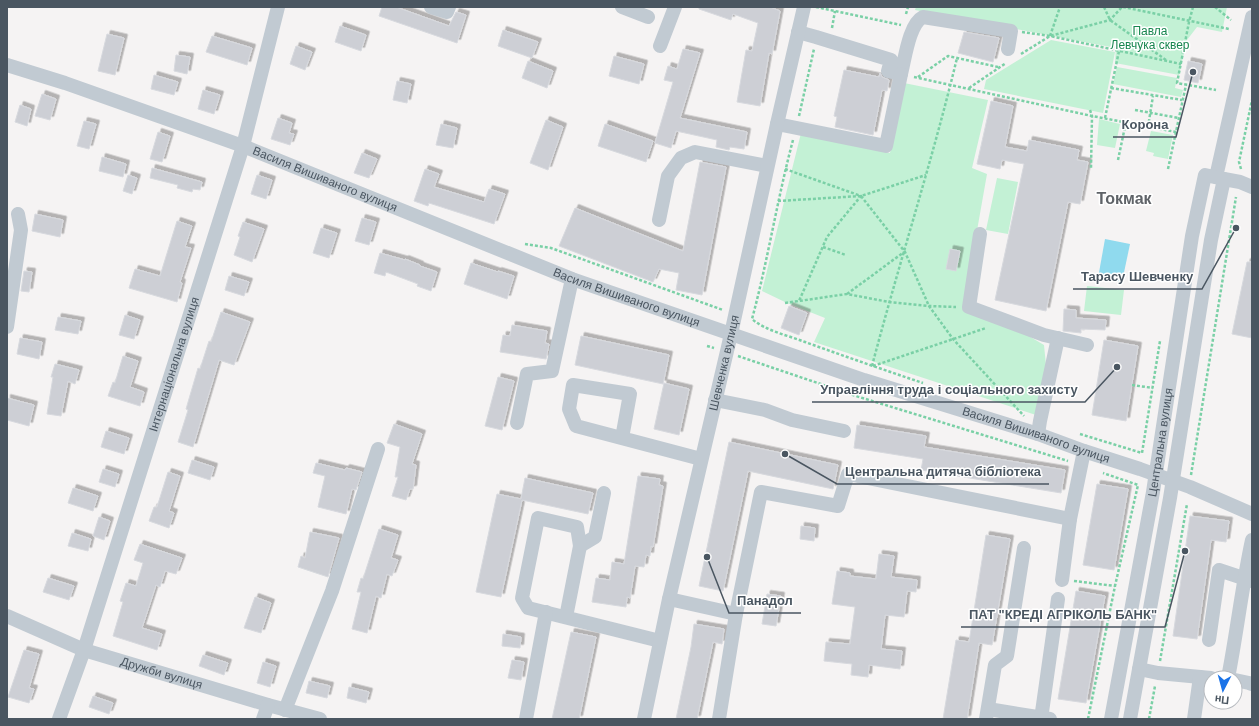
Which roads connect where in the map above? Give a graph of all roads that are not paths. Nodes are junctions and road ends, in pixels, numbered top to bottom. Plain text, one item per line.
1 (278, 7) edge
2 (431, 7) edge
3 (449, 7) edge
4 (622, 7) edge
5 (675, 7) edge
6 (804, 7) edge
7 (648, 17) dead end
8 (1252, 18) edge
9 (798, 32) junction
10 (660, 46) dead end
11 (1012, 55) road end
12 (7, 65) edge
13 (901, 74) junction
14 (777, 124) junction
15 (243, 146) junction
16 (768, 166) junction
17 (1220, 178) junction
18 (1252, 187) edge
19 (18, 214) dead end
20 (659, 220) dead end
21 (980, 234) dead end
22 (572, 279) junction
23 (7, 327) edge
24 (731, 334) junction
25 (1058, 338) junction
26 (1087, 345) dead end
27 (715, 400) junction
28 (517, 423) dead end
29 (1039, 428) junction
30 (844, 431) dead end
31 (622, 438) junction
32 (378, 449) dead end
33 (1084, 451) junction
34 (701, 459) junction
35 (1156, 475) junction
36 (1172, 481) junction
37 (604, 493) dead end
38 (1252, 514) edge
39 (1070, 519) junction
40 (1252, 540) edge
41 (580, 546) junction
42 (1024, 548) dead end
43 (1062, 580) road end
44 (1248, 580) edge
45 (669, 599) junction
46 (1058, 599) dead end
47 (546, 612) junction
48 (736, 614) junction
49 (7, 616) edge
50 (566, 617) junction
51 (1209, 640) dead end
52 (660, 641) junction
53 (84, 650) junction
54 (1139, 670) junction
55 (1230, 670) edge
56 (1203, 678) edge
57 (1203, 685) edge
58 (268, 705) junction
59 (285, 710) junction
60 (987, 714) edge
61 (1044, 718) edge
62 (59, 719) edge
63 (263, 719) edge
64 (320, 719) edge
65 (526, 719) edge
66 (644, 719) edge
67 (719, 719) edge
68 (1110, 719) edge
69 (1130, 719) edge
70 (1194, 719) edge

1 - 15 street, Інтернаціональна вулиця
2 - 3 street
4 - 7 street
5 - 10 street
6 - 9 street, Шевченка вулиця
8 - 17 street, Центральна вулиця
9 - 13 street
9 - 14 street, Шевченка вулиця
11 - 13 street
12 - 15 street, Василя Вишиваного вулиця
13 - 14 street
14 - 16 street, Шевченка вулиця
15 - 22 street, Василя Вишиваного вулиця
15 - 53 street, Інтернаціональна вулиця
16 - 20 street
16 - 24 street, Шевченка вулиця
17 - 18 street
17 - 35 street, Центральна вулиця
17 - 36 street, Центральна вулиця
19 - 23 street
21 - 25 street
22 - 24 street, Василя Вишиваного вулиця
22 - 28 street
24 - 27 street, Шевченка вулиця
24 - 29 street, Василя Вишиваного вулиця
25 - 26 street
25 - 29 street
27 - 30 street
27 - 34 street, Шевченка вулиця
29 - 33 street, Василя Вишиваного вулиця
31 - 31 street
31 - 34 street
32 - 59 street
33 - 35 street, Василя Вишиваного вулиця
33 - 39 street
34 - 45 street, Шевченка вулиця
35 - 36 street, Василя Вишиваного вулиця
35 - 68 street, Центральна вулиця
36 - 38 street, Василя Вишиваного вулиця
36 - 54 street, Центральна вулиця
37 - 41 street
39 - 43 street
39 - 48 street
40 - 44 street
41 - 47 street
41 - 50 street
42 - 60 street
44 - 51 street
44 - 55 street
45 - 48 street
45 - 52 street, Шевченка вулиця
46 - 61 street
47 - 50 street
47 - 65 street
48 - 67 street
49 - 53 street, Дружби вулиця
50 - 52 street
52 - 66 street, Шевченка вулиця
53 - 58 street, Дружби вулиця
53 - 62 street, Інтернаціональна вулиця
54 - 56 street
54 - 69 street, Центральна вулиця
57 - 70 street
58 - 59 street, Дружби вулиця
58 - 63 street
59 - 64 street, Дружби вулиця
60 - 61 street

